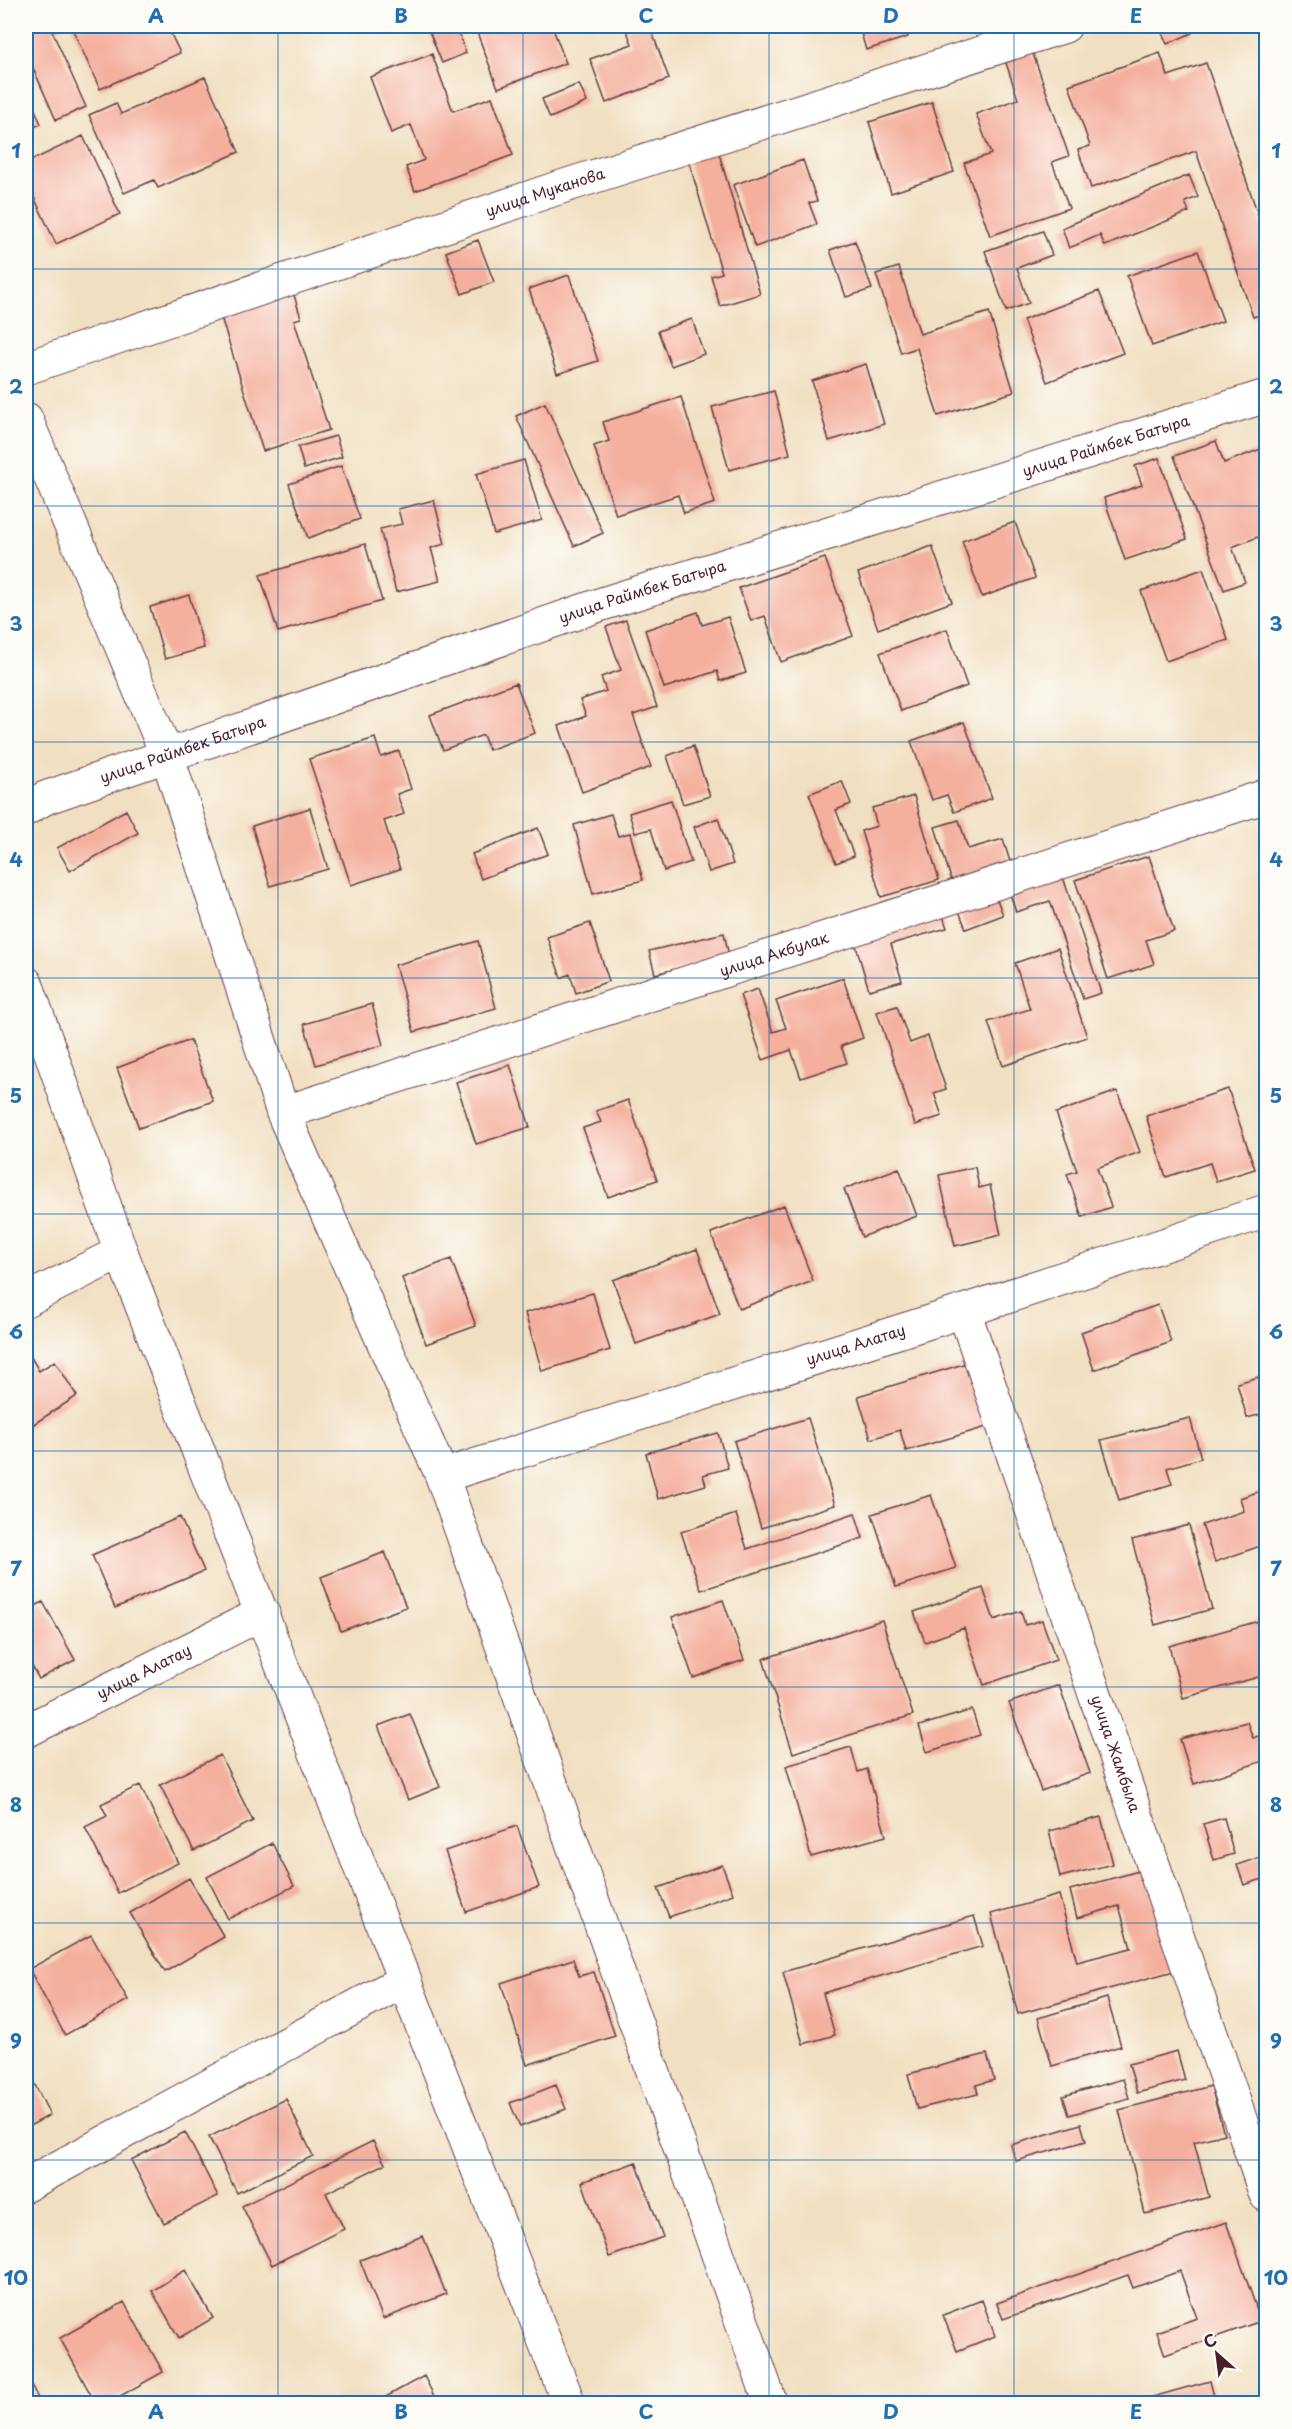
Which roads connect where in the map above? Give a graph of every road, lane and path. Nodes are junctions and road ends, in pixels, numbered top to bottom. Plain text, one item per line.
1 (1065, 26) edge
2 (26, 368) edge
3 (1266, 396) edge
4 (26, 419) edge
5 (168, 756) junction
6 (1266, 796) edge
7 (26, 809) edge
8 (26, 983) edge
9 (283, 1113) junction
10 (1266, 1211) edge
11 (121, 1252) junction
12 (26, 1300) edge
13 (964, 1311) junction
14 (442, 1476) junction
15 (263, 1613) junction
16 (26, 1731) edge
17 (405, 1980) junction
18 (26, 2185) edge
19 (1266, 2195) edge
20 (569, 2403) edge
21 (771, 2403) edge

1 - 2 street, улица Муканова
3 - 5 street, улица Раймбек Батыра
4 - 5 street
5 - 7 street, улица Раймбек Батыра
5 - 9 street
6 - 9 street, улица Акбулак
8 - 11 street
9 - 14 street
10 - 13 street, улица Алатау
11 - 12 street
11 - 15 street
13 - 14 street, улица Алатау
13 - 19 street, улица Жамбыла
14 - 21 street
15 - 16 street, улица Алатау
15 - 17 street
17 - 18 street
17 - 20 street

